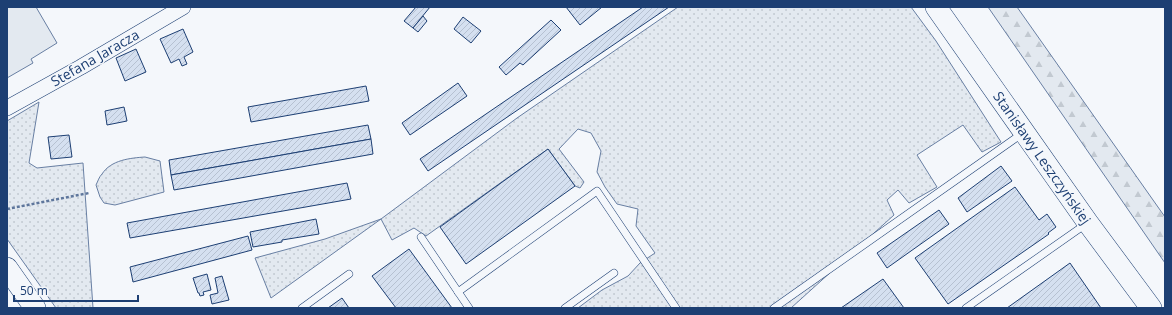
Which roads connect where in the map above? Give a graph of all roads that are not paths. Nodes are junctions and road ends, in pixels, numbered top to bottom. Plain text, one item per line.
1 (183, 7) edge
2 (936, 7) edge
3 (7, 108) edge
4 (1024, 132) junction
5 (1088, 223) junction
6 (421, 237) dead end
7 (7, 268) edge
8 (614, 273) dead end
9 (349, 274) dead end
10 (458, 292) junction
11 (34, 308) edge
12 (302, 308) edge
13 (469, 308) edge
14 (565, 308) edge
15 (676, 308) edge
16 (774, 308) edge
17 (966, 308) edge
18 (1151, 308) edge

1 - 3 street, Stefana Jaracza
2 - 4 street, Stanisławy Leszczyńskiej
4 - 5 street, Stanisławy Leszczyńskiej
4 - 16 lane
5 - 17 lane
5 - 18 street, Stanisławy Leszczyńskiej
6 - 10 lane
7 - 11 street
8 - 14 lane
9 - 12 lane
10 - 13 lane
10 - 15 lane

